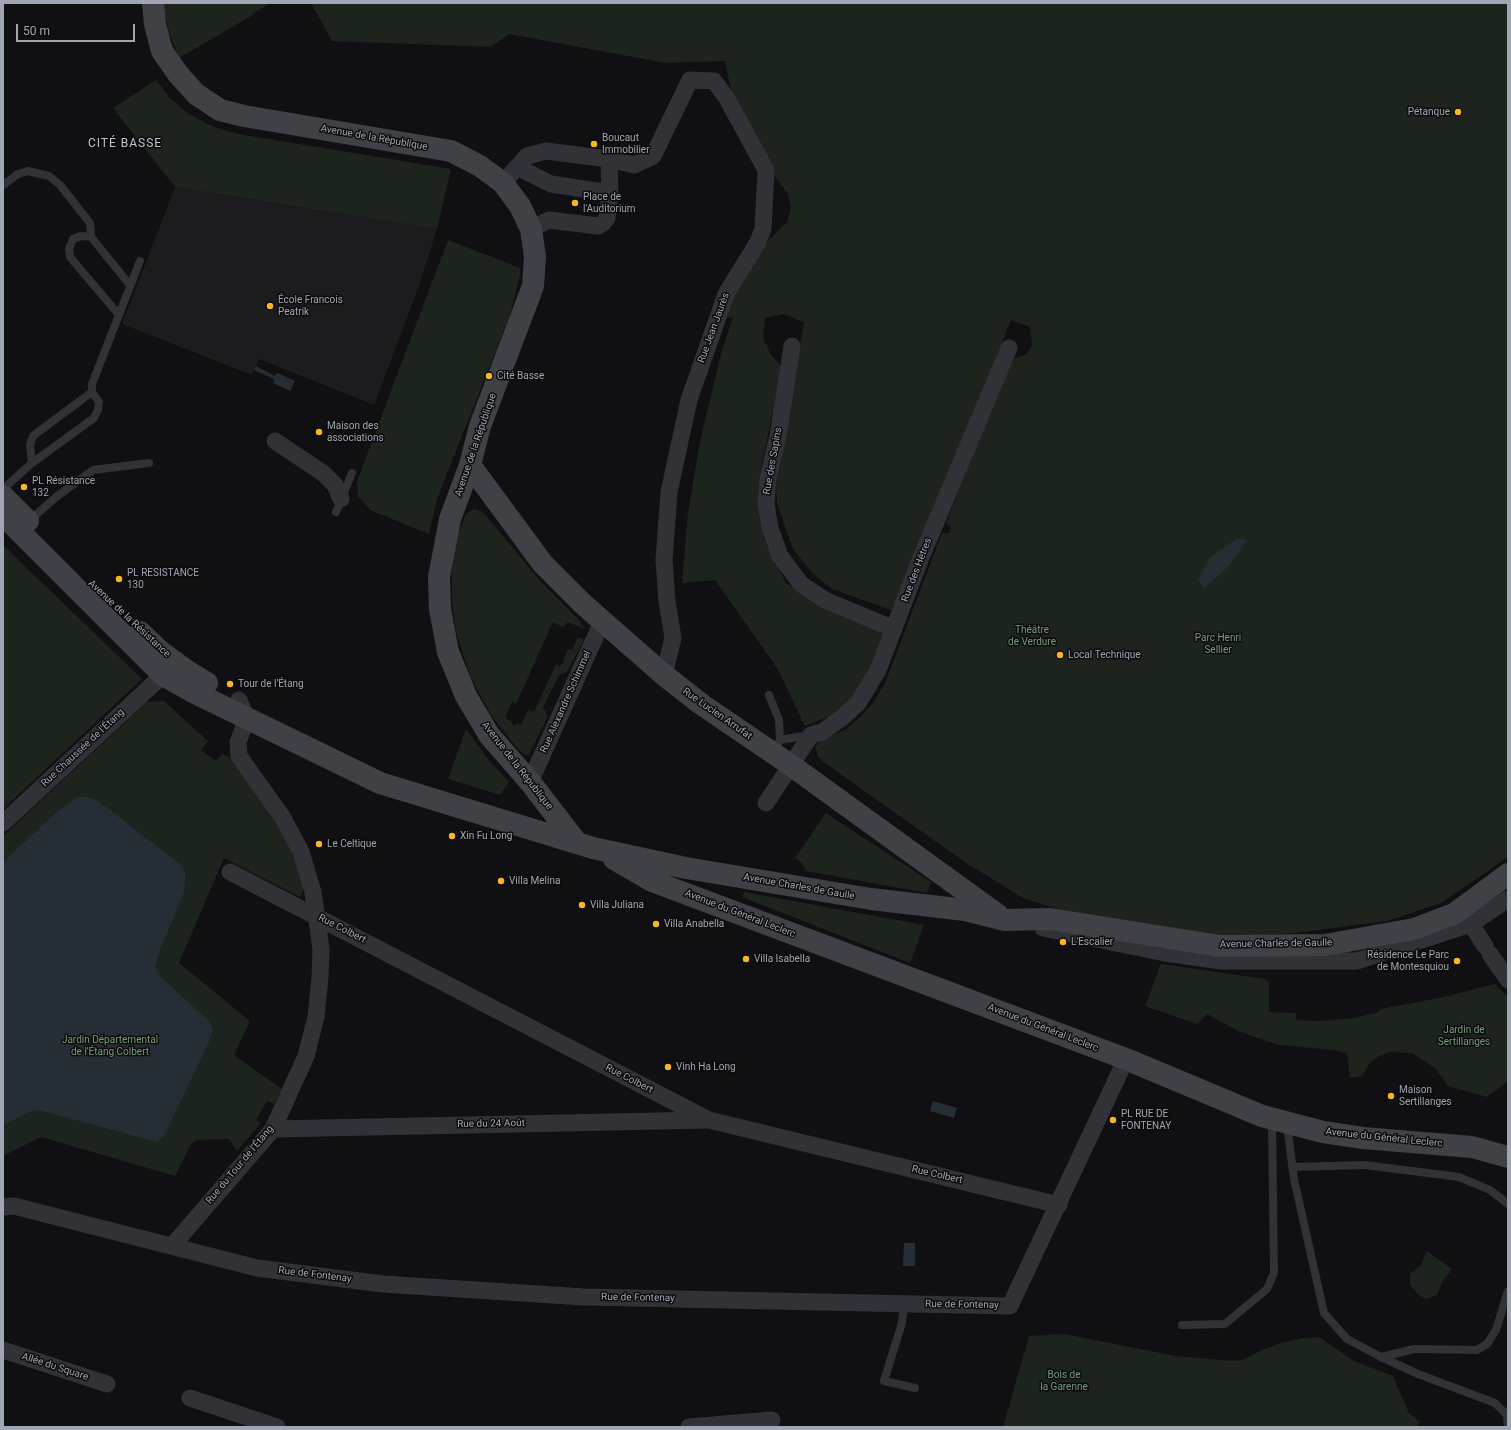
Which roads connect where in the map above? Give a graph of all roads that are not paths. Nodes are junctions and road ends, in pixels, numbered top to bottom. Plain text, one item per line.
1 (153, 3) edge
2 (609, 159) junction
3 (518, 166) junction
4 (503, 183) junction
5 (3, 185) edge
6 (610, 193) junction
7 (531, 229) junction
8 (91, 237) junction
9 (140, 261) dead end
10 (130, 285) junction
11 (119, 315) junction
12 (792, 346) dead end
13 (1009, 348) dead end
14 (92, 392) junction
15 (275, 441) dead end
16 (32, 463) junction
17 (149, 463) dead end
18 (470, 465) junction
19 (352, 473) dead end
20 (3, 489) edge
21 (3, 496) edge
22 (339, 505) joint
23 (3, 515) edge
24 (28, 521) junction
25 (602, 622) junction
26 (894, 629) junction
27 (187, 671) junction
28 (163, 675) junction
29 (664, 675) junction
30 (769, 695) dead end
31 (243, 709) junction
32 (812, 735) junction
33 (776, 746) junction
34 (792, 766) junction
35 (530, 782) junction
36 (766, 803) dead end
37 (3, 823) edge
38 (585, 846) junction
39 (230, 872) dead end
40 (1508, 874) edge
41 (1508, 899) edge
42 (317, 917) junction
43 (1005, 920) junction
44 (1471, 924) junction
45 (1091, 926) junction
46 (1123, 943) junction
47 (1508, 980) edge
48 (1126, 1059) junction
49 (709, 1120) junction
50 (1280, 1121) junction
51 (273, 1129) junction
52 (1508, 1157) edge
53 (1292, 1167) junction
54 (1508, 1204) edge
55 (1059, 1205) junction
56 (3, 1207) edge
57 (172, 1246) junction
58 (1508, 1291) edge
59 (904, 1304) junction
60 (1182, 1325) dead end
61 (3, 1350) edge
62 (1381, 1357) junction
63 (107, 1384) dead end
64 (915, 1388) dead end
65 (190, 1398) dead end
66 (772, 1420) dead end
67 (277, 1427) edge
68 (689, 1427) edge
69 (1508, 1427) edge

1 - 4 street, Avenue de la République
2 - 3 street
2 - 6 street
2 - 29 street, Rue Jean Jaurès
3 - 4 street
3 - 6 street
4 - 7 street, Avenue de la République
5 - 8 lane
6 - 7 street
7 - 18 street, Avenue de la République
8 - 10 lane
8 - 11 lane
9 - 10 lane
10 - 11 lane
11 - 14 lane
12 - 26 street, Rue des Sapins
13 - 26 street, Rue des Hêtres
14 - 16 lane
14 - 16 lane
15 - 22 street
16 - 20 lane
17 - 24 lane
18 - 25 street, Rue Lucien Arrufat
18 - 35 street, Avenue de la République
19 - 22 lane
21 - 24 street, Avenue de la Résistance
23 - 28 street, Avenue de la Résistance
24 - 27 street, Avenue de la Résistance
25 - 29 street, Rue Lucien Arrufat
25 - 35 street, Rue Alexandre Schimmel
26 - 32 street, Rue des Hêtres
27 - 28 street
27 - 31 street, Avenue de la Résistance
28 - 31 street, Avenue de la Résistance
28 - 37 street, Rue Chaussée de l'Étang
29 - 33 street, Rue Lucien Arrufat
30 - 33 lane
31 - 38 street, Avenue de la Résistance
31 - 42 street, Rue du Tour de l'Étang
32 - 33 lane
32 - 34 street
33 - 34 street, Rue Lucien Arrufat
34 - 36 street
34 - 43 street, Rue Lucien Arrufat
35 - 38 street, Avenue de la République
38 - 43 street, Avenue Charles de Gaulle
38 - 48 street, Avenue du Général Leclerc
39 - 42 street, Rue Colbert
40 - 45 street, Avenue Charles de Gaulle
41 - 44 street, Avenue Charles de Gaulle
42 - 49 street, Rue Colbert
42 - 51 street, Rue du Tour de l'Étang
43 - 45 street, Avenue Charles de Gaulle
43 - 46 street, Avenue Charles de Gaulle
44 - 46 street, Avenue Charles de Gaulle
44 - 47 street
45 - 46 street
48 - 50 street, Avenue du Général Leclerc
48 - 55 street, Rue de Fontenay
49 - 51 street, Rue du 24 Août
49 - 55 street, Rue Colbert
50 - 52 street, Avenue du Général Leclerc
50 - 53 lane
50 - 60 lane
51 - 57 street, Rue du Tour de l'Étang
53 - 54 lane
53 - 62 lane
55 - 59 street, Rue de Fontenay
56 - 57 street, Rue de Fontenay
57 - 59 street, Rue de Fontenay
58 - 62 lane
59 - 64 lane
61 - 63 street, Allée du Square
62 - 69 lane
65 - 67 street
66 - 68 street

